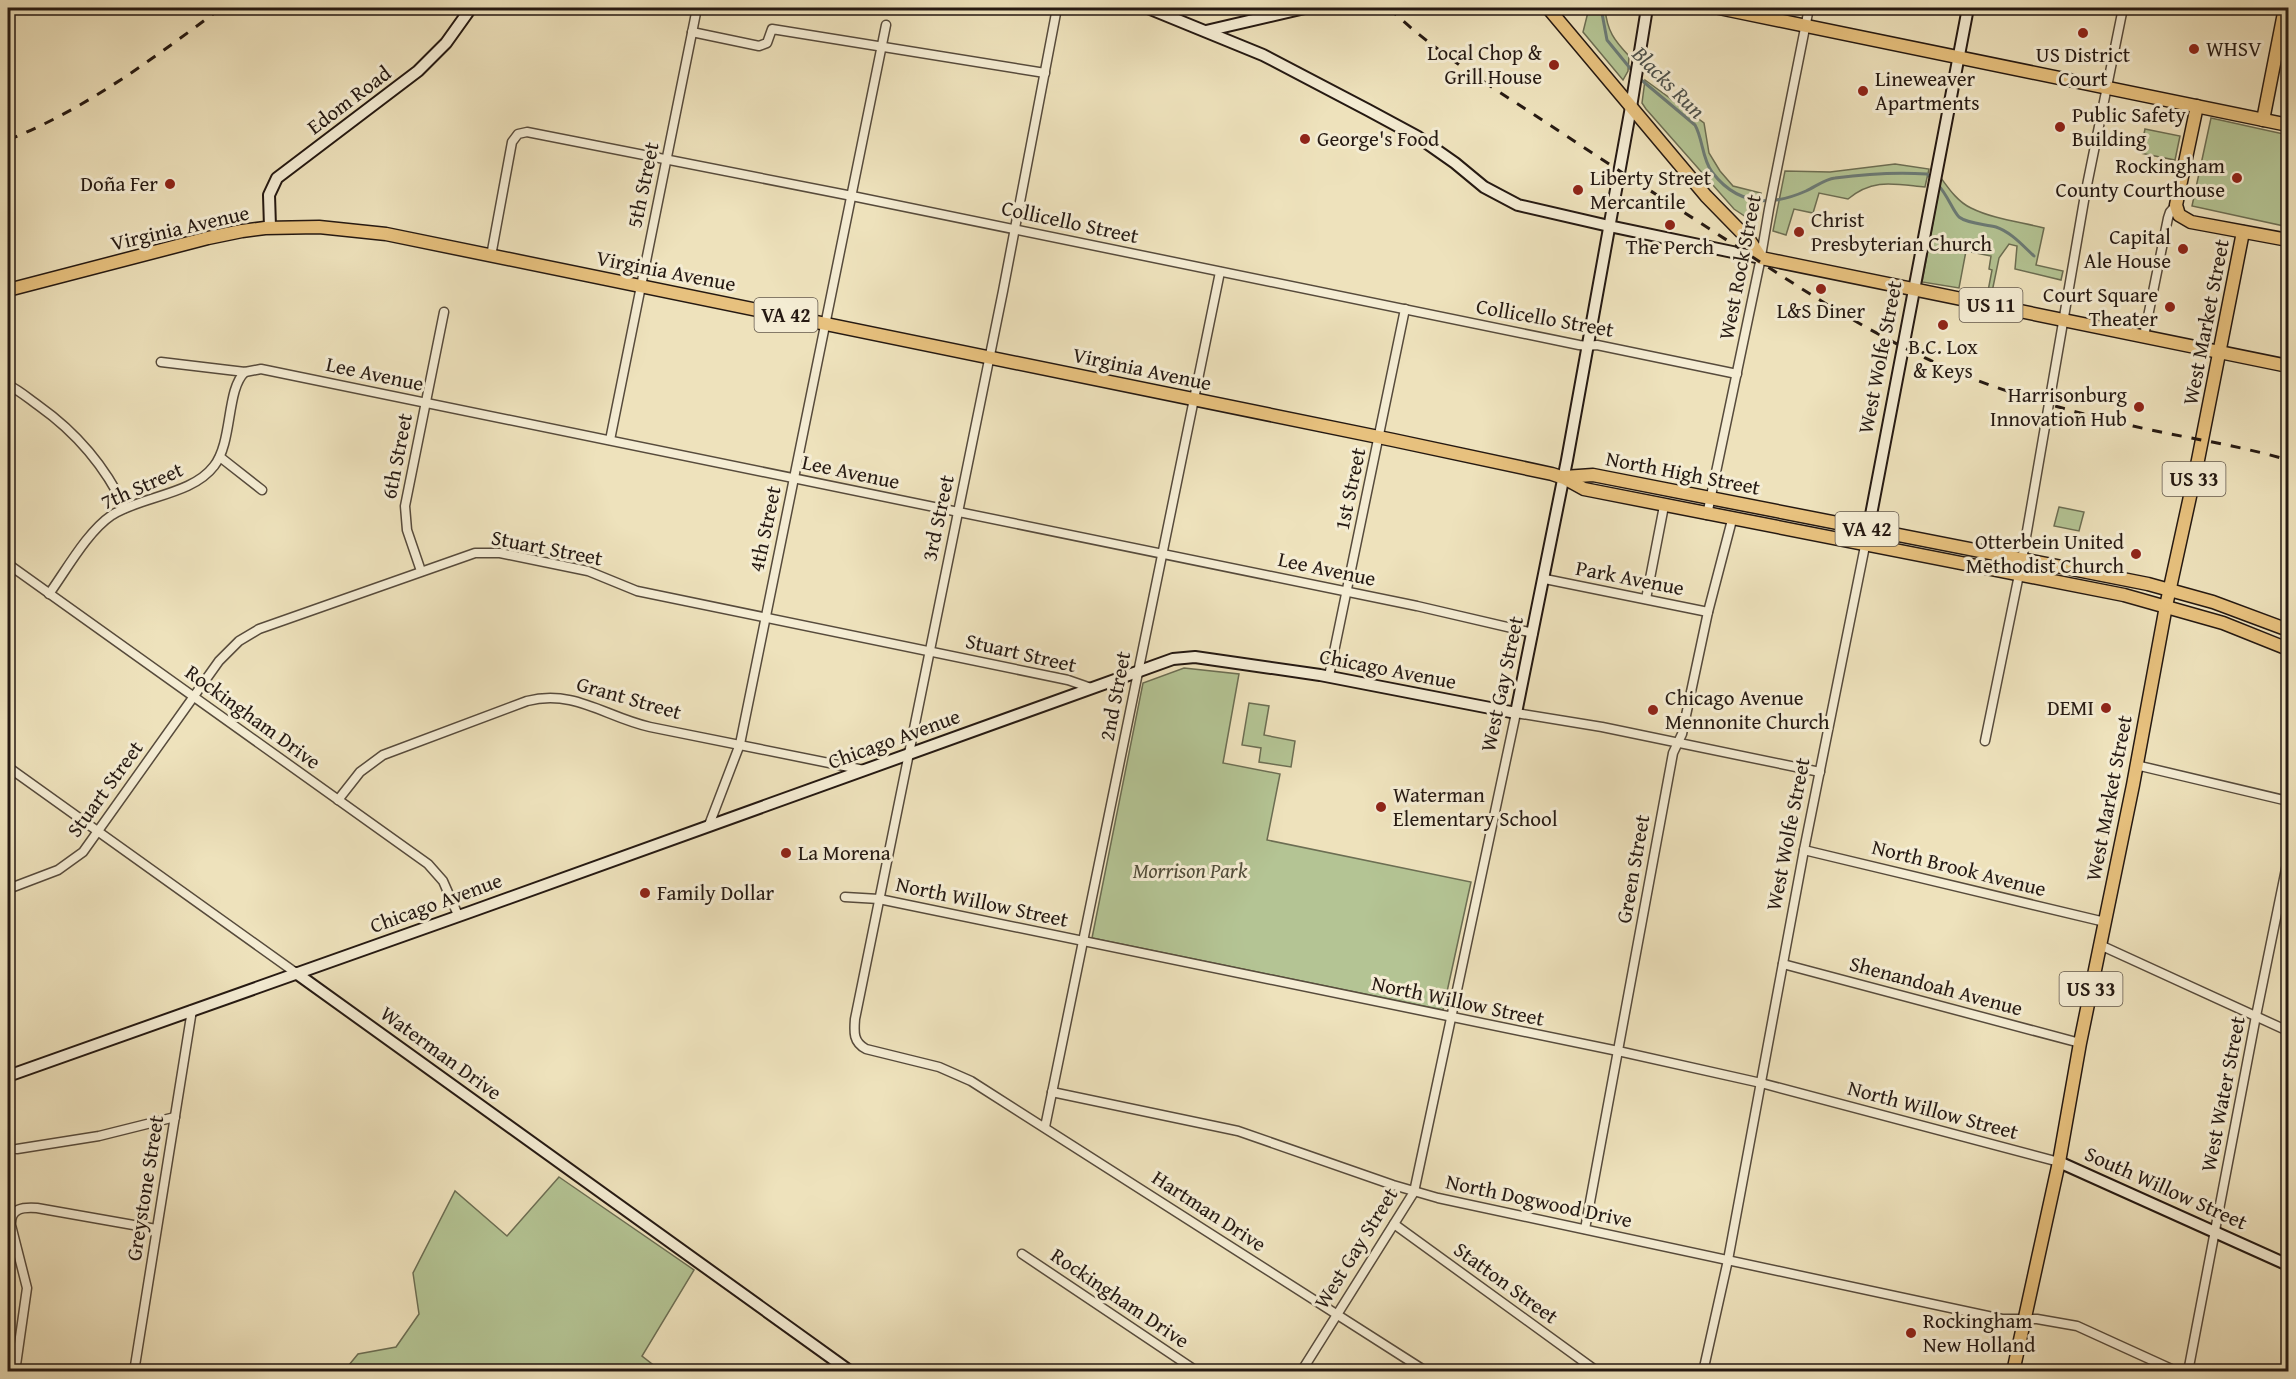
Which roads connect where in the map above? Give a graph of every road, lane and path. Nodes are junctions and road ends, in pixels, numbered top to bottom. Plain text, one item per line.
1 (471, 8) edge
2 (697, 8) edge
3 (1058, 8) edge
4 (1148, 8) edge
5 (1305, 8) edge
6 (1548, 8) edge
7 (1647, 8) edge
8 (1719, 8) edge
9 (1809, 8) edge
10 (1968, 8) edge
11 (2123, 8) edge
12 (2285, 8) edge
13 (1176, 12) edge
14 (886, 25) dead end
15 (1805, 26) junction
16 (1205, 31) junction
17 (692, 32) junction
18 (880, 47) junction
19 (1959, 56) junction
20 (1045, 73) junction
21 (2107, 86) junction
22 (2197, 106) junction
23 (1631, 107) junction
24 (2264, 120) junction
25 (2289, 125) edge
26 (667, 158) junction
27 (852, 196) junction
28 (2176, 205) junction
29 (1609, 226) junction
30 (270, 227) junction
31 (1015, 229) junction
32 (2243, 232) junction
33 (2289, 240) edge
34 (491, 256) junction
35 (1761, 258) junction
36 (1220, 272) junction
37 (641, 286) junction
38 (8, 290) edge
39 (1913, 290) junction
40 (1406, 309) junction
41 (444, 312) dead end
42 (2064, 320) junction
43 (825, 324) junction
44 (2144, 336) junction
45 (1587, 346) junction
46 (2220, 352) junction
47 (989, 357) junction
48 (160, 362) dead end
49 (2289, 366) edge
50 (245, 372) junction
51 (1737, 374) junction
52 (8, 385) edge
53 (1194, 399) junction
54 (425, 403) junction
55 (1379, 437) junction
56 (610, 440) junction
57 (220, 457) junction
58 (1563, 477) junction
59 (794, 478) junction
60 (262, 490) dead end
61 (1711, 498) junction
62 (1664, 506) junction
63 (126, 508) junction
64 (958, 512) junction
65 (1707, 515) junction
66 (1732, 520) junction
67 (1868, 530) junction
68 (1865, 546) junction
69 (1163, 553) junction
70 (2022, 560) junction
71 (8, 564) edge
72 (421, 571) junction
73 (2019, 576) junction
74 (1545, 579) junction
75 (2170, 589) junction
76 (1346, 592) junction
77 (49, 594) junction
78 (1646, 599) junction
79 (2166, 606) junction
80 (1708, 612) junction
81 (765, 618) junction
82 (2289, 630) edge
83 (1533, 633) junction
84 (2289, 649) edge
85 (929, 651) junction
86 (1137, 671) junction
87 (1329, 676) junction
88 (1091, 688) junction
89 (194, 697) junction
90 (1516, 713) junction
91 (1985, 741) dead end
92 (1678, 743) junction
93 (740, 744) junction
94 (908, 754) junction
95 (2136, 765) junction
96 (8, 767) edge
97 (864, 770) junction
98 (1820, 772) junction
99 (338, 800) junction
100 (2289, 801) edge
101 (710, 825) junction
102 (98, 832) junction
103 (1804, 850) junction
104 (2289, 859) edge
105 (8, 889) edge
106 (845, 897) dead end
107 (879, 899) junction
108 (458, 915) junction
109 (2105, 922) junction
110 (1084, 942) junction
111 (2100, 945) junction
112 (1783, 964) junction
113 (296, 974) junction
114 (192, 1010) junction
115 (2256, 1016) junction
116 (1452, 1018) junction
117 (2289, 1030) edge
118 (2080, 1043) junction
119 (1618, 1051) junction
120 (8, 1076) edge
121 (971, 1081) joint
122 (1761, 1083) junction
123 (1052, 1092) junction
124 (175, 1117) junction
125 (1045, 1127) junction
126 (17, 1149) dead end
127 (2060, 1162) junction
128 (1414, 1192) junction
129 (1394, 1224) junction
130 (156, 1229) junction
131 (1585, 1229) junction
132 (2215, 1232) junction
133 (1022, 1254) dead end
134 (1728, 1260) junction
135 (2289, 1265) edge
136 (1337, 1314) junction
137 (2025, 1318) junction
138 (15, 1371) edge
139 (134, 1371) edge
140 (852, 1371) edge
141 (1198, 1371) edge
142 (1300, 1371) edge
143 (1427, 1371) edge
144 (1598, 1371) edge
145 (1703, 1371) edge
146 (2013, 1371) edge
147 (2178, 1371) edge
148 (2188, 1371) edge

1 - 30 street, Edom Road
2 - 17 street, 5th Street
3 - 20 street, 3rd Street
4 - 13 street
5 - 16 street
6 - 23 main road
7 - 23 street, West Gay Street
8 - 15 main road
9 - 15 street, West Rock Street
10 - 19 street, West Wolfe Street
11 - 21 street
12 - 24 main road
13 - 16 street
14 - 18 street, 4th Street
15 - 19 main road
15 - 35 street, West Rock Street
16 - 29 street
17 - 18 street
17 - 26 street, 5th Street
18 - 20 street
18 - 27 street, 4th Street
19 - 21 main road
19 - 39 street, West Wolfe Street
20 - 31 street, 3rd Street
21 - 22 main road
21 - 42 street
22 - 24 main road
22 - 28 main road
23 - 29 street, West Gay Street
23 - 35 main road
24 - 25 main road
26 - 27 street, Collicello Street
26 - 34 street, Collicello Street
26 - 37 street, 5th Street
27 - 31 street, Collicello Street
27 - 43 street, 4th Street
28 - 32 main road
28 - 44 street
29 - 35 street
29 - 45 street, West Gay Street
30 - 34 main road, Virginia Avenue / VA 42
30 - 38 main road, Virginia Avenue / VA 42
31 - 36 street, Collicello Street
31 - 47 street, 3rd Street
32 - 33 main road
32 - 46 main road, West Market Street / US 33
34 - 37 main road, Virginia Avenue / VA 42
35 - 39 main road, US 11
35 - 51 street, West Rock Street
36 - 40 street, Collicello Street
36 - 53 street, 2nd Street
37 - 43 main road, Virginia Avenue / VA 42
37 - 56 street, 5th Street
39 - 42 main road, US 11
39 - 67 street, West Wolfe Street
40 - 45 street, Collicello Street
40 - 55 street, 1st Street
41 - 54 street, 6th Street
42 - 44 main road, US 11
42 - 70 street
43 - 47 main road, Virginia Avenue / VA 42
43 - 59 street, 4th Street
44 - 46 main road, US 11
45 - 51 street, Collicello Street
45 - 58 street, West Gay Street
46 - 49 main road, US 11
46 - 75 main road, West Market Street / US 33
47 - 53 main road, Virginia Avenue / VA 42
47 - 64 street, 3rd Street
48 - 50 street, Lee Avenue
50 - 54 street, Lee Avenue
50 - 57 street, 7th Street
51 - 61 street, West Rock Street
52 - 63 street
53 - 55 main road, Virginia Avenue / VA 42
53 - 69 street, 2nd Street
54 - 56 street, Lee Avenue
54 - 72 street, 6th Street
55 - 58 main road, Virginia Avenue / VA 42
55 - 76 street, 1st Street
56 - 59 street, Lee Avenue
57 - 60 street
57 - 63 street, 7th Street
58 - 61 main road, North High Street / VA 42
58 - 62 main road, North High Street / VA 42
58 - 74 street, West Gay Street
59 - 64 street, Lee Avenue
59 - 81 street, 4th Street
61 - 65 street, West Rock Street
61 - 67 main road, North High Street / VA 42
62 - 65 main road, North High Street / VA 42
62 - 78 street
63 - 77 street, 7th Street
64 - 69 street, Lee Avenue
64 - 85 street, 3rd Street
65 - 66 main road, North High Street / VA 42
66 - 68 main road, North High Street / VA 42
66 - 80 street, Green Street
67 - 68 street, West Wolfe Street
67 - 70 main road, North High Street / VA 42
68 - 73 main road, North High Street / VA 42
68 - 98 street, West Wolfe Street
69 - 76 street, Lee Avenue
69 - 86 street, 2nd Street
70 - 73 street
70 - 75 main road, North High Street / VA 42
71 - 77 street, Rockingham Drive
72 - 81 street, Stuart Street
72 - 89 street, Stuart Street
73 - 79 main road, North High Street / VA 42
73 - 91 street
74 - 78 street, Park Avenue
74 - 83 street, West Gay Street
75 - 79 main road, West Market Street / US 33
75 - 82 main road, North High Street / VA 42
76 - 83 street, Lee Avenue
76 - 87 street, 1st Street
77 - 89 street, Rockingham Drive
78 - 80 street, Park Avenue
79 - 84 main road, VA 42
79 - 95 main road, West Market Street / US 33
80 - 92 street, Green Street
81 - 85 street, Stuart Street
81 - 93 street, 4th Street
83 - 90 street, West Gay Street
85 - 88 street, Stuart Street
85 - 94 street, 3rd Street
86 - 87 street, Chicago Avenue
86 - 88 street, Chicago Avenue
86 - 110 street, 2nd Street
87 - 90 street, Chicago Avenue
88 - 94 street, Chicago Avenue
89 - 99 street, Rockingham Drive
89 - 102 street, Stuart Street
90 - 92 street, Chicago Avenue
90 - 116 street, West Gay Street
92 - 98 street, Chicago Avenue
92 - 119 street, Green Street
93 - 97 street, Grant Street
93 - 99 street, Grant Street
93 - 101 street, 4th Street
94 - 97 street, Chicago Avenue
94 - 107 street, 3rd Street
95 - 100 street
95 - 109 main road, West Market Street / US 33
96 - 102 street, Waterman Drive
97 - 101 street, Chicago Avenue
98 - 103 street, West Wolfe Street
99 - 108 street, Rockingham Drive
101 - 108 street, Chicago Avenue
102 - 105 street, Stuart Street
102 - 113 street, Waterman Drive
103 - 109 street, North Brook Avenue
103 - 112 street, West Wolfe Street
104 - 115 street, West Water Street
106 - 107 street, North Willow Street
107 - 110 street, North Willow Street
107 - 121 street, 3rd Street
108 - 113 street, Chicago Avenue
109 - 111 main road, West Market Street / US 33
110 - 116 street, North Willow Street
110 - 123 street, 2nd Street
111 - 115 street
111 - 118 main road, West Market Street / US 33
112 - 118 street, Shenandoah Avenue
112 - 122 street, West Wolfe Street
113 - 114 street, Chicago Avenue
113 - 140 street, Waterman Drive
114 - 120 street, Chicago Avenue
114 - 124 street, Greystone Street
115 - 117 street
115 - 132 street, West Water Street
116 - 119 street, North Willow Street
116 - 128 street, West Gay Street
118 - 127 main road, West Market Street / US 33
119 - 122 street, North Willow Street
119 - 131 street, Green Street
121 - 125 street, Hartman Drive
122 - 127 street, North Willow Street
122 - 134 street, West Wolfe Street
123 - 125 street, 2nd Street
123 - 128 street, North Dogwood Drive
124 - 126 street
124 - 130 street, Greystone Street
125 - 136 street, Hartman Drive
127 - 132 street, South Willow Street
127 - 137 main road, West Market Street / US 33
128 - 129 street, West Gay Street
128 - 131 street, North Dogwood Drive
129 - 136 street, West Gay Street
129 - 144 street, Statton Street
130 - 138 street
130 - 139 street, Greystone Street
131 - 134 street, North Dogwood Drive
132 - 135 street, South Willow Street
132 - 148 street, West Water Street
133 - 141 street, Rockingham Drive
134 - 137 street, North Dogwood Drive
134 - 145 street, West Wolfe Street
136 - 142 street, West Gay Street
136 - 143 street, Hartman Drive
137 - 146 main road, West Market Street / US 33
137 - 147 street, North Dogwood Drive

